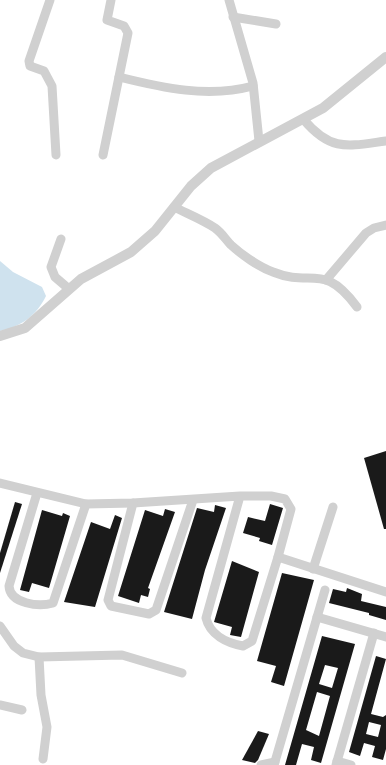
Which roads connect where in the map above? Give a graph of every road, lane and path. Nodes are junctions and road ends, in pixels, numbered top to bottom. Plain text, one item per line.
1 (50, 0) edge
2 (111, 0) edge
3 (229, 0) edge
4 (233, 18) junction
5 (276, 24) dead end
6 (386, 57) edge
7 (119, 78) junction
8 (253, 86) junction
9 (304, 120) junction
10 (258, 141) junction
11 (386, 141) edge
12 (56, 156) dead end
13 (103, 156) dead end
14 (174, 207) junction
15 (386, 224) edge
16 (61, 240) dead end
17 (326, 280) junction
18 (69, 289) junction
19 (357, 307) dead end
20 (0, 336) edge
21 (0, 483) edge
22 (37, 493) junction
23 (240, 496) junction
24 (193, 500) junction
25 (133, 503) junction
26 (86, 504) junction
27 (333, 507) dead end
28 (278, 557) junction
29 (313, 569) junction
30 (324, 590) dead end
31 (386, 592) edge
32 (317, 617) junction
33 (0, 626) edge
34 (374, 633) junction
35 (386, 637) edge
36 (39, 657) junction
37 (182, 673) dead end
38 (0, 705) edge
39 (22, 710) dead end
40 (43, 759) dead end
41 (337, 763) edge
42 (274, 764) edge
43 (261, 765) edge
44 (351, 765) edge

1 - 12 street
2 - 7 street
3 - 4 street
4 - 5 street
4 - 8 street
6 - 9 street
7 - 8 street
7 - 13 street
8 - 10 street
9 - 10 street
9 - 11 street
10 - 14 street
14 - 17 street
14 - 18 street
15 - 17 street
16 - 18 street
17 - 19 street
18 - 20 street
21 - 22 street
22 - 26 street
22 - 26 street
23 - 24 street
23 - 28 street
23 - 28 street
24 - 25 street
24 - 25 street
25 - 26 street
27 - 29 street
28 - 29 street
29 - 31 street
30 - 32 street
32 - 34 street
32 - 42 street
33 - 36 street
34 - 35 street
34 - 41 street
36 - 37 street
36 - 40 street
38 - 39 street
41 - 44 street
42 - 43 street

